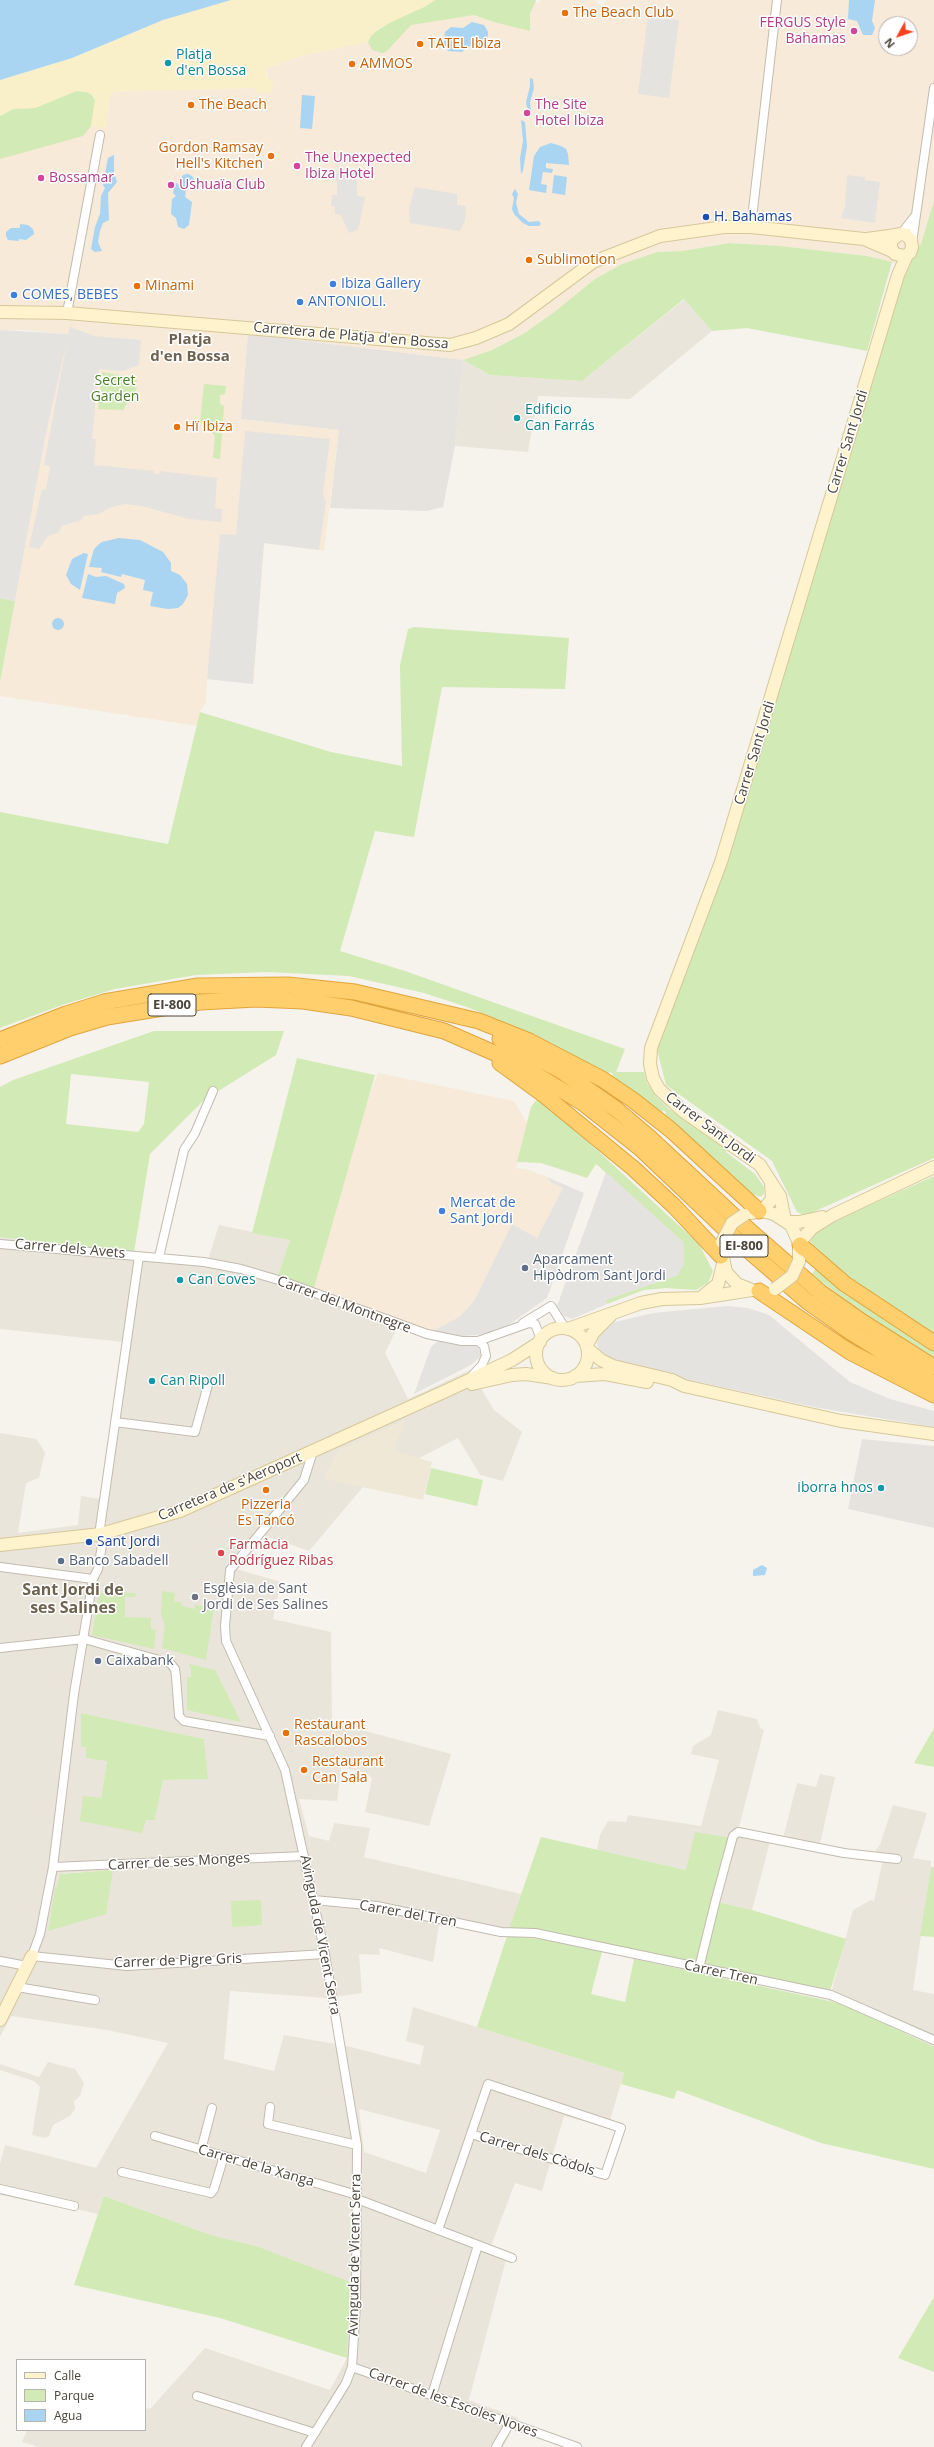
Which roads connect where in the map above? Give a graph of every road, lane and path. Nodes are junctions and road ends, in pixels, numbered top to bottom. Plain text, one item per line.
1 (777, 0) edge
2 (934, 88) edge
3 (100, 135) dead end
4 (916, 215) junction
5 (751, 227) junction
6 (900, 234) junction
7 (864, 239) junction
8 (912, 243) junction
9 (893, 253) junction
10 (907, 255) junction
11 (898, 275) junction
12 (0, 312) edge
13 (67, 313) junction
14 (424, 1009) junction
15 (0, 1040) edge
16 (470, 1041) junction
17 (0, 1056) edge
18 (213, 1091) dead end
19 (934, 1167) edge
20 (770, 1178) junction
21 (755, 1212) junction
22 (833, 1215) junction
23 (786, 1221) junction
24 (0, 1244) edge
25 (800, 1244) junction
26 (722, 1254) junction
27 (139, 1256) junction
28 (159, 1257) junction
29 (756, 1291) junction
30 (700, 1298) junction
31 (613, 1313) junction
32 (516, 1328) junction
33 (566, 1329) junction
34 (478, 1341) junction
35 (540, 1341) junction
36 (934, 1343) edge
37 (587, 1347) junction
38 (934, 1367) edge
39 (575, 1376) junction
40 (554, 1378) junction
41 (467, 1380) junction
42 (668, 1382) junction
43 (934, 1384) edge
44 (208, 1385) dead end
45 (448, 1390) junction
46 (934, 1395) edge
47 (115, 1422) junction
48 (934, 1434) edge
49 (313, 1451) junction
50 (101, 1534) junction
51 (0, 1545) edge
52 (0, 1567) edge
53 (93, 1579) junction
54 (84, 1639) junction
55 (0, 1648) edge
56 (270, 1736) junction
57 (304, 1856) junction
58 (897, 1858) dead end
59 (53, 1867) junction
60 (314, 1900) junction
61 (501, 1932) joint
62 (325, 1954) junction
63 (0, 1960) edge
64 (30, 1961) junction
65 (699, 1968) junction
66 (17, 1987) junction
67 (95, 2000) dead end
68 (1, 2017) edge
69 (934, 2040) edge
70 (270, 2107) dead end
71 (212, 2108) dead end
72 (471, 2134) junction
73 (155, 2136) dead end
74 (357, 2145) junction
75 (201, 2150) junction
76 (224, 2156) junction
77 (122, 2172) dead end
78 (0, 2189) edge
79 (357, 2197) junction
80 (74, 2206) dead end
81 (438, 2230) junction
82 (478, 2245) junction
83 (512, 2258) dead end
84 (352, 2367) junction
85 (432, 2395) junction
86 (197, 2396) dead end
87 (510, 2423) junction
88 (315, 2433) junction
89 (306, 2447) edge
90 (496, 2447) edge
91 (577, 2447) edge

1 - 5 street
2 - 4 street
3 - 13 street
4 - 6 street
4 - 8 street
5 - 7 street, Carretera de Platja d'en Bossa
5 - 13 street, Carretera de Platja d'en Bossa
6 - 7 street, Carretera de Platja d'en Bossa
6 - 8 street
6 - 9 street
7 - 9 street, Carretera de Platja d'en Bossa
8 - 10 street
9 - 10 street
9 - 11 street, Carrer Sant Jordi
10 - 11 street, Carrer Sant Jordi
11 - 20 street, Carrer Sant Jordi
12 - 13 street, Carretera de Platja d'en Bossa
14 - 15 highway, EI-800
14 - 21 highway
14 - 38 highway, EI-800
16 - 17 highway, EI-800
16 - 26 highway
16 - 43 highway, EI-800
18 - 28 street
19 - 22 street
20 - 21 street
20 - 23 street, Carrer Sant Jordi
21 - 23 street
21 - 26 street, bridge
22 - 23 street
22 - 25 street
23 - 25 street
24 - 27 street, Carrer dels Avets
25 - 29 street, bridge
25 - 36 highway
26 - 29 street
26 - 30 street
27 - 28 street, Carrer del Montnegre
27 - 47 street
28 - 34 street, Carrer del Montnegre
29 - 30 street
29 - 46 highway
30 - 31 street
31 - 33 street
31 - 37 street
32 - 33 street, Carrer del Montnegre
32 - 34 street, Carrer del Montnegre
32 - 35 street, Carrer del Montnegre
33 - 35 street
33 - 37 street
34 - 41 street
35 - 40 street
35 - 41 street
37 - 39 street
37 - 42 street
39 - 40 street
39 - 42 street
40 - 45 street
41 - 45 street
42 - 48 street
44 - 47 street
45 - 49 street, Carretera de s'Aeroport
47 - 50 street
49 - 50 street, Carretera de s'Aeroport
49 - 56 street, Avinguda de Vicent Serra
50 - 51 street, Carretera de s'Aeroport
50 - 53 street
52 - 53 street
53 - 54 street
54 - 55 street
54 - 56 street
54 - 59 street
56 - 57 street, Avinguda de Vicent Serra
57 - 59 street, Carrer de ses Monges
57 - 60 street, Avinguda de Vicent Serra
58 - 65 street
59 - 64 street
60 - 61 street, Carrer del Tren
60 - 62 street, Avinguda de Vicent Serra
61 - 65 street, Carrer Tren
62 - 64 street, Carrer de Pigre Gris
62 - 74 street, Avinguda de Vicent Serra
63 - 64 street, Carrer de Pigre Gris
64 - 66 street
65 - 69 street, Carrer Tren
66 - 67 street
66 - 68 street
70 - 74 street
71 - 75 street
72 - 72 street, Carrer dels Còdols
72 - 81 street
73 - 75 street, Carrer de la Xanga
74 - 79 street, Avinguda de Vicent Serra
75 - 76 street, Carrer de la Xanga
76 - 77 street
76 - 79 street, Carrer de la Xanga
78 - 80 street
79 - 81 street, Carrer de la Xanga
79 - 84 street, Avinguda de Vicent Serra
81 - 82 street, Carrer de la Xanga
82 - 83 street, Carrer de la Xanga
82 - 85 street
84 - 85 street, Carrer de les Escoles Noves
84 - 88 street, Avinguda de Vicent Serra
85 - 87 street, Carrer de les Escoles Noves
86 - 88 street
87 - 90 street
87 - 91 street, Carrer de les Escoles Noves
88 - 89 street, Avinguda de Vicent Serra

